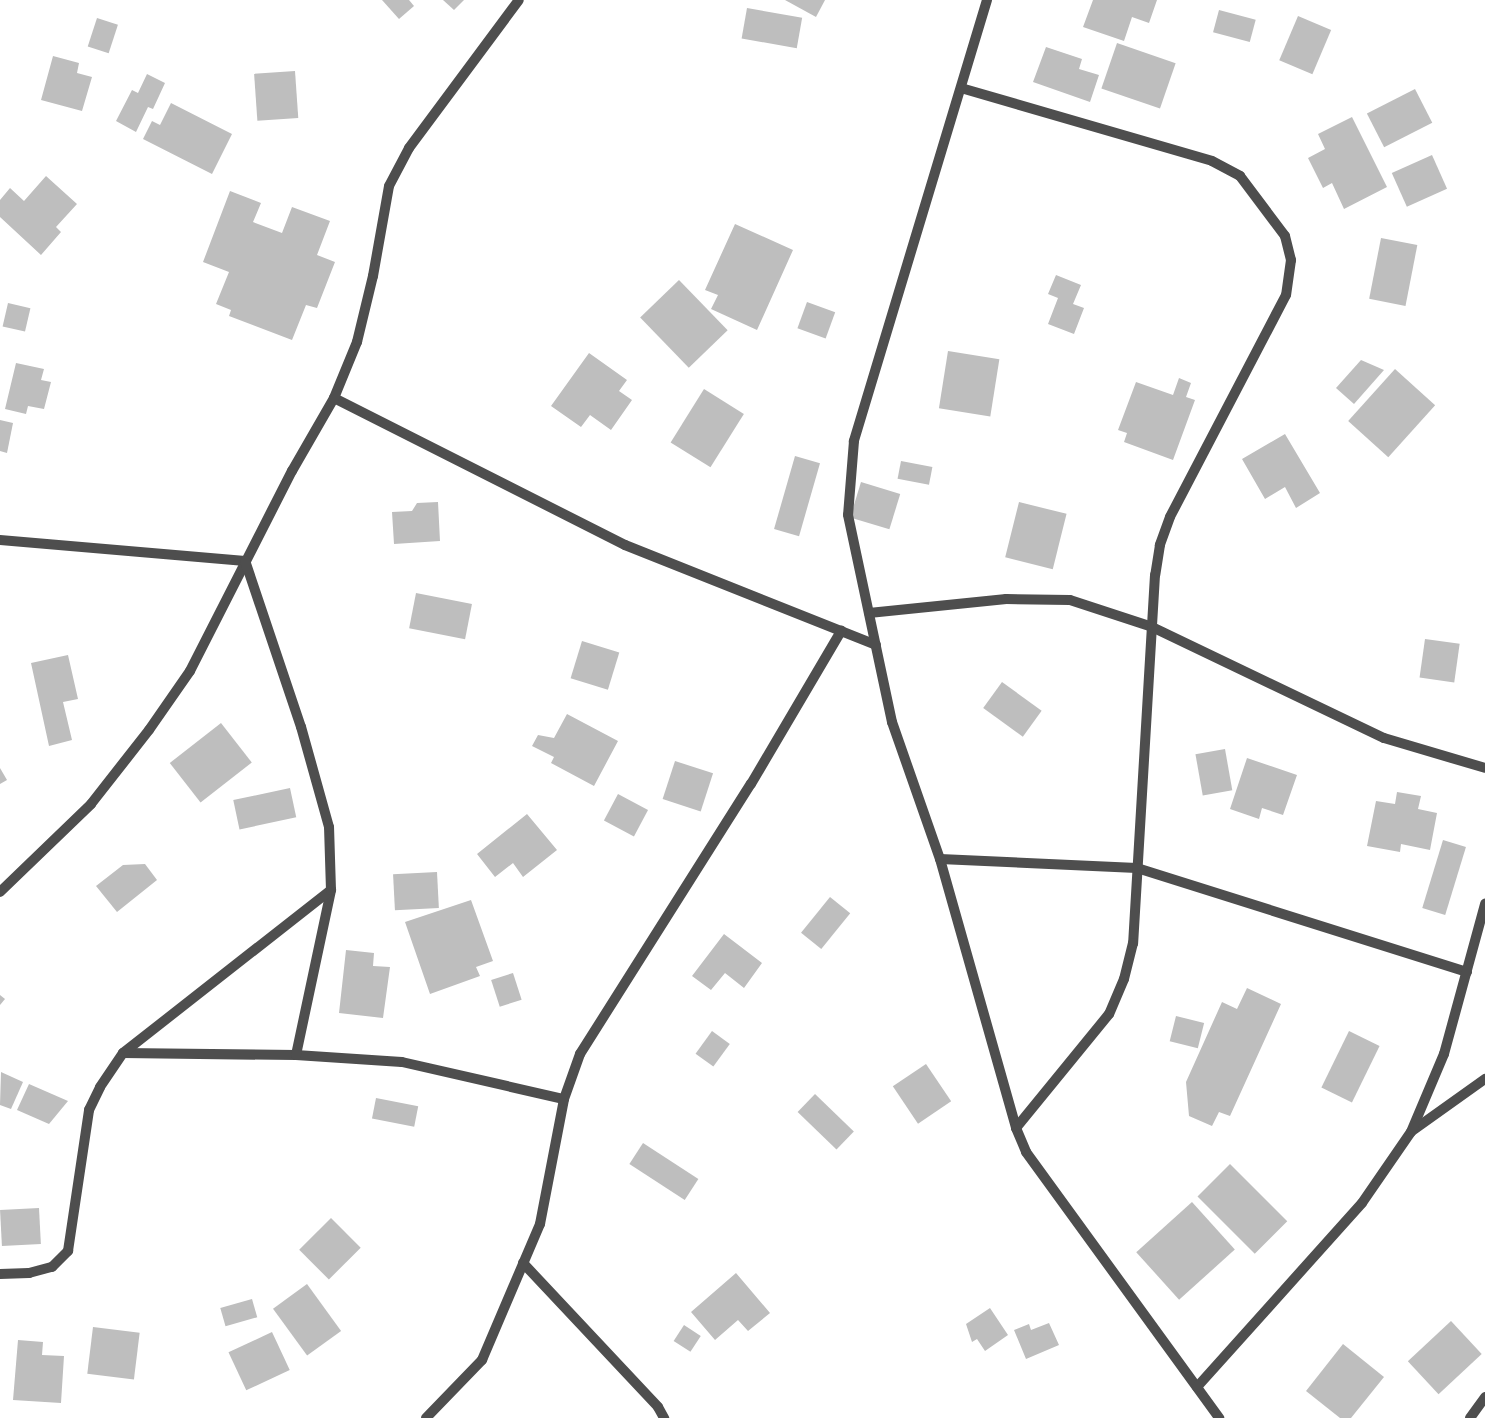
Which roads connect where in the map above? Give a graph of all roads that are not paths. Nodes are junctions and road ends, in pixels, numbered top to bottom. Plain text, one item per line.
1 (519, 0) edge
2 (987, 0) edge
3 (961, 88) junction
4 (334, 398) junction
5 (0, 540) edge
6 (246, 561) junction
7 (869, 613) junction
8 (1152, 627) junction
9 (841, 631) junction
10 (876, 645) junction
11 (1485, 768) edge
12 (940, 859) junction
13 (1137, 868) junction
14 (331, 890) junction
15 (0, 892) edge
16 (1485, 904) edge
17 (1466, 972) junction
18 (123, 1053) junction
19 (296, 1055) junction
20 (1485, 1079) edge
21 (564, 1099) junction
22 (1016, 1128) junction
23 (1411, 1132) junction
24 (523, 1263) junction
25 (0, 1274) edge
26 (1197, 1387) junction
27 (1485, 1397) edge
28 (426, 1418) edge
29 (664, 1418) edge
30 (1219, 1418) edge
31 (1470, 1418) edge

1 - 4 street
2 - 3 street
3 - 7 street
3 - 8 street
4 - 6 street
4 - 9 street
5 - 6 street
6 - 14 street
6 - 15 street
7 - 8 street
7 - 10 street
8 - 11 street
8 - 13 street
9 - 10 street
9 - 21 street
10 - 12 street
12 - 13 street
12 - 22 street
13 - 17 street
13 - 22 street
14 - 18 street
14 - 19 street
16 - 17 street
17 - 23 street
18 - 19 street
18 - 25 street
19 - 21 street
20 - 23 street
21 - 24 street
22 - 26 street
23 - 26 street
24 - 28 street
24 - 29 street
26 - 30 street
27 - 31 street

